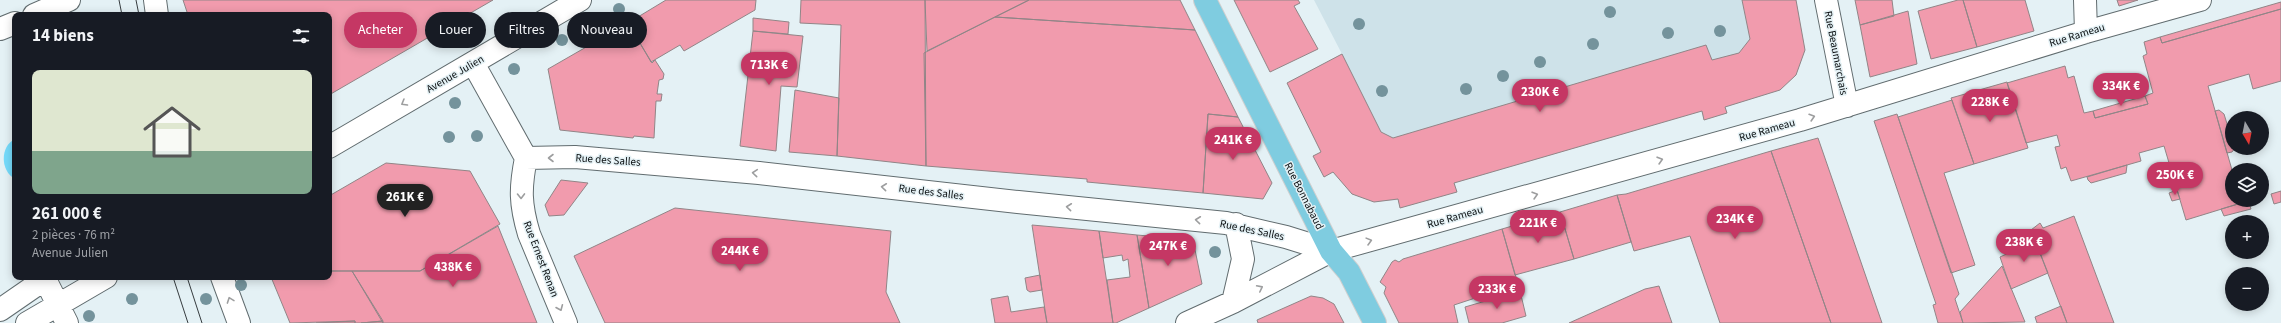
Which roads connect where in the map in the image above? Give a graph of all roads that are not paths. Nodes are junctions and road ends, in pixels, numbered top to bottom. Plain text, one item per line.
1 (69, 0) edge
2 (155, 0) edge
3 (580, 0) edge
4 (1205, 0) edge
5 (1826, 0) edge
6 (2084, 0) edge
7 (2200, 0) edge
8 (41, 12) edge
9 (157, 12) edge
10 (12, 24) edge
11 (0, 29) edge
12 (2086, 32) junction
13 (473, 63) junction
14 (1847, 106) junction
15 (332, 145) edge
16 (526, 158) junction
17 (1236, 224) junction
18 (1331, 251) junction
19 (43, 280) edge
20 (47, 280) edge
21 (102, 280) edge
22 (223, 280) edge
23 (1233, 302) junction
24 (0, 310) edge
25 (62, 314) edge
26 (27, 323) edge
27 (239, 323) edge
28 (566, 323) edge
29 (1187, 323) edge
30 (1375, 323) edge

1 - 8 street
2 - 9 street
3 - 13 street, Avenue Julien
4 - 18 main road, Rue Bonnabaud
5 - 14 street, Rue Beaumarchais
6 - 12 street
7 - 12 street, Rue Rameau
10 - 11 street
12 - 14 street, Rue Rameau
13 -> 15 street, Avenue Julien
13 - 16 street
18 -> 14 street, Rue Rameau
17 -> 16 street, Rue des Salles
16 -> 28 street, Rue Ernest Renan
17 - 18 street, Rue des Salles
17 - 23 street
23 -> 18 street, Rue Rameau
18 - 30 main road, Rue Bonnabaud
19 - 24 street
20 - 25 street
21 - 25 street
27 -> 22 street
23 - 29 street, Rue Rameau
25 - 26 street

